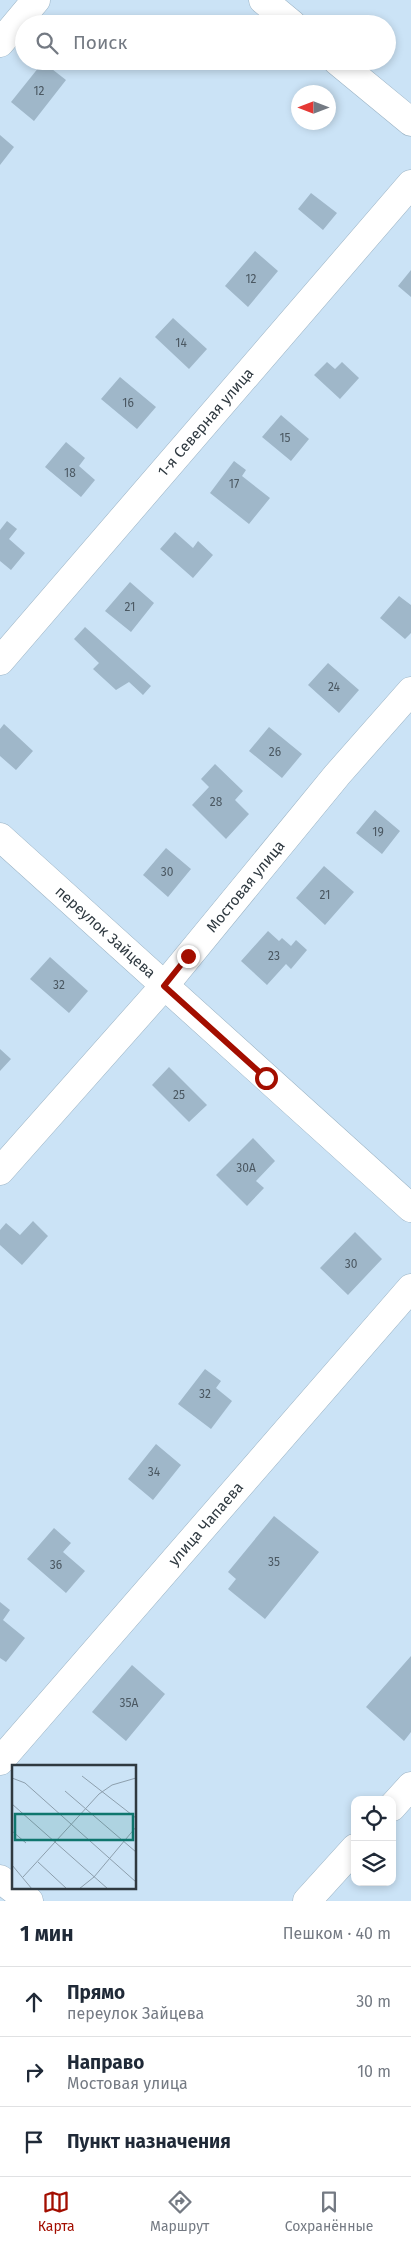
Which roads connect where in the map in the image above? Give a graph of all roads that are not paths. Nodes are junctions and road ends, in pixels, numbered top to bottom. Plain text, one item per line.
1 (36, 0) edge
2 (263, 0) edge
3 (23, 15) edge
4 (281, 15) edge
5 (15, 25) edge
6 (0, 43) edge
7 (348, 70) edge
8 (411, 122) edge
9 (411, 184) edge
10 (0, 661) edge
11 (411, 691) edge
12 (0, 837) edge
13 (164, 986) junction
14 (0, 1171) edge
15 (411, 1208) edge
16 (411, 1288) edge
17 (0, 1761) edge
18 (411, 1786) edge
19 (396, 1803) edge
20 (351, 1852) edge
21 (0, 1879) edge
22 (29, 1901) edge
23 (307, 1901) edge

1 - 3 street
2 - 4 street
5 - 6 street
7 - 8 street
9 - 10 street, 1-я Северная улица
11 - 13 street, Мостовая улица
12 - 13 street, переулок Зайцева
13 - 14 street, Мостовая улица
13 - 15 street, переулок Зайцева
16 - 17 street, улица Чапаева
18 - 19 street
20 - 23 street
21 - 22 street

